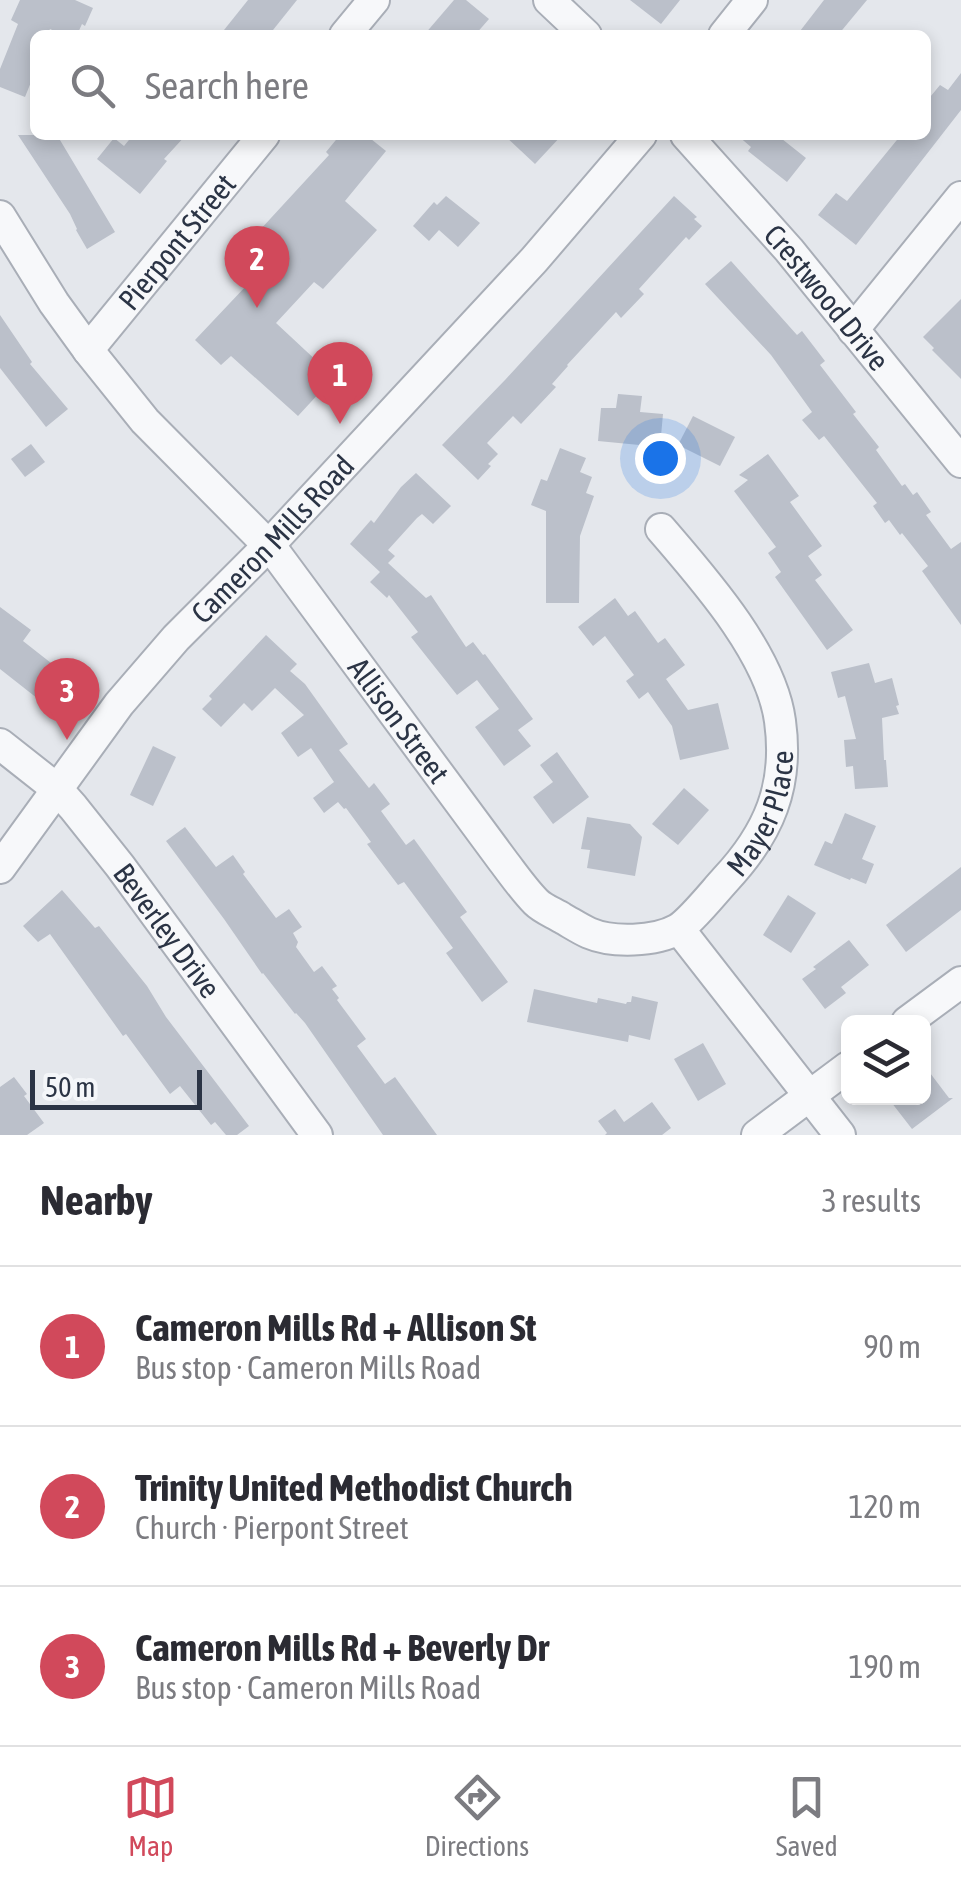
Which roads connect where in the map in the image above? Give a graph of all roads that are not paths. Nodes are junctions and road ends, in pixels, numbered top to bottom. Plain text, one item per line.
1 (374, 0) edge
2 (549, 0) edge
3 (752, 0) edge
4 (350, 30) edge
5 (581, 30) edge
6 (728, 30) edge
7 (260, 140) edge
8 (637, 140) edge
9 (691, 140) edge
10 (961, 197) edge
11 (0, 216) edge
12 (853, 330) junction
13 (88, 350) junction
14 (961, 462) edge
15 (661, 529) dead end
16 (269, 546) junction
17 (0, 744) edge
18 (57, 789) junction
19 (0, 868) edge
20 (680, 928) junction
21 (961, 982) edge
22 (916, 1015) edge
23 (841, 1072) edge
24 (810, 1096) junction
25 (316, 1135) edge
26 (758, 1135) edge
27 (840, 1135) edge

1 - 4 street
2 - 5 street
3 - 6 street
7 - 13 street, Pierpont Street
8 - 16 street, Cameron Mills Road
9 - 12 street, Crestwood Drive
10 - 12 street
11 - 13 street, Allison Street
12 - 14 street, Crestwood Drive
13 - 16 street, Allison Street
15 - 20 street, Mayer Place
16 - 18 street, Cameron Mills Road
16 - 20 street, Allison Street
17 - 18 street, Beverley Drive
18 - 19 street, Cameron Mills Road
18 - 25 street, Beverley Drive
20 - 24 street
21 - 22 street
23 - 24 street
24 - 26 street
24 - 27 street

